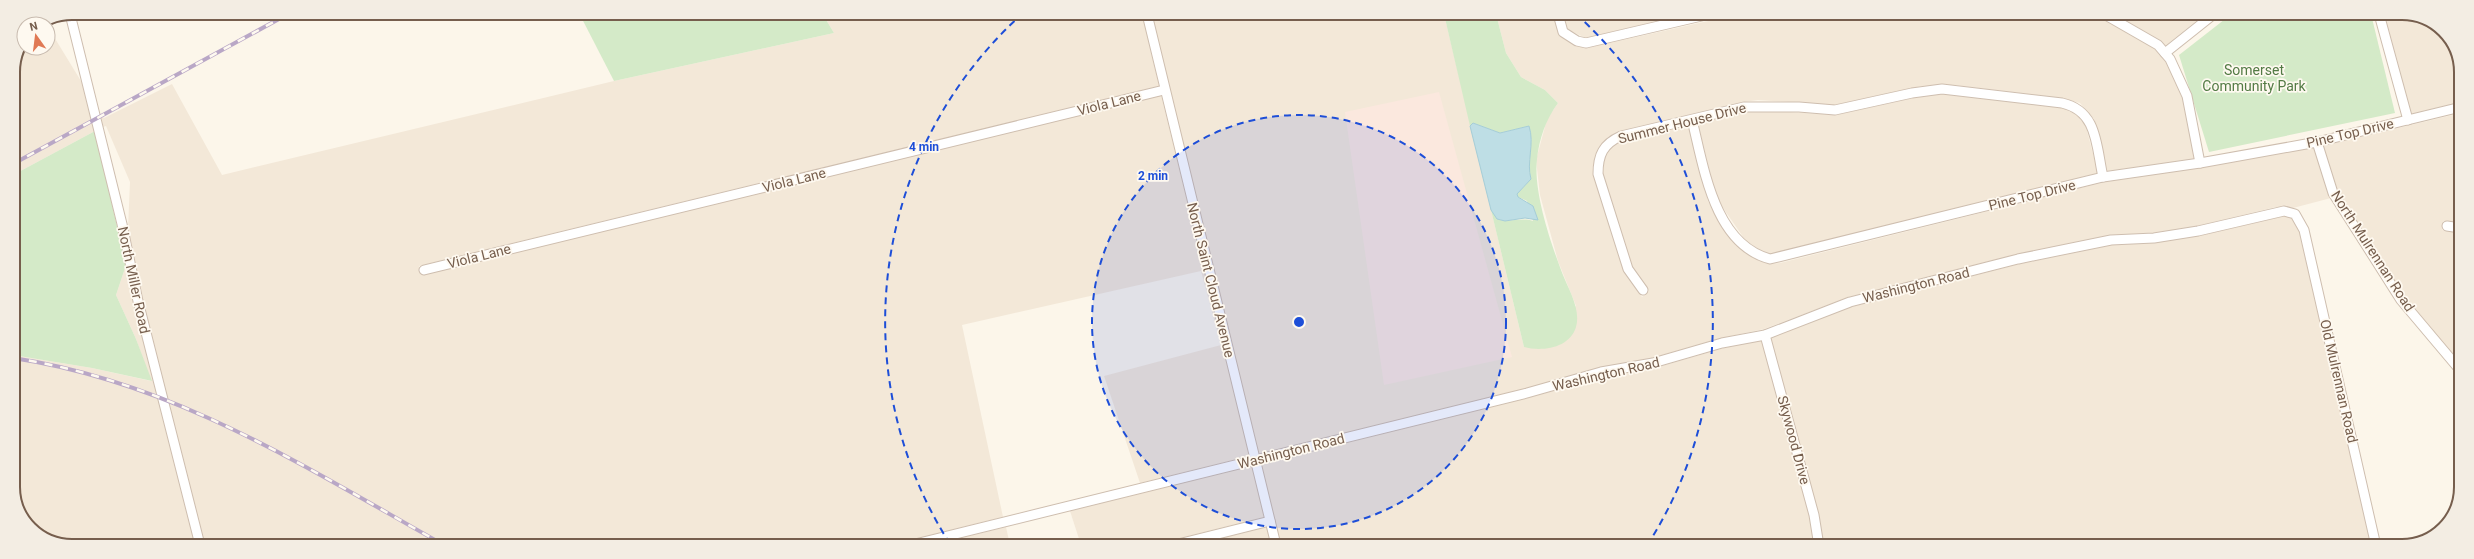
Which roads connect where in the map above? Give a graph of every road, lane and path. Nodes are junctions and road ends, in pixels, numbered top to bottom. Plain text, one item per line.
1 (71, 20) edge
2 (1148, 20) edge
3 (1560, 20) edge
4 (1671, 20) edge
5 (2114, 20) edge
6 (2206, 20) edge
7 (2381, 20) edge
8 (2165, 53) junction
9 (1164, 90) junction
10 (2454, 109) edge
11 (1692, 120) junction
12 (2408, 120) junction
13 (2317, 142) junction
14 (2200, 163) junction
15 (2104, 177) junction
16 (2298, 218) joint
17 (2447, 226) dead end
18 (2454, 227) edge
19 (424, 270) dead end
20 (1643, 290) dead end
21 (1765, 334) junction
22 (2454, 363) edge
23 (1255, 460) junction
24 (1270, 521) junction
25 (198, 539) edge
26 (935, 539) edge
27 (1198, 539) edge
28 (1274, 539) edge
29 (1818, 539) edge
30 (2374, 539) edge

1 - 25 street, North Miller Road
2 - 9 street, North Saint Cloud Avenue
3 - 4 street
5 - 8 street
6 - 8 street
7 - 12 street
8 - 14 street
9 - 19 street, Viola Lane
9 - 23 street, North Saint Cloud Avenue
10 - 12 street, Pine Top Drive
11 - 15 street, Summer House Drive
11 - 15 street, Pine Top Drive
11 - 20 street, Summer House Drive
12 - 13 street, Pine Top Drive
13 - 14 street, Pine Top Drive
13 - 22 street, North Mulrennan Road
14 - 15 street, Pine Top Drive
16 - 21 street, Washington Road
16 - 30 street, Old Mulrennan Road
17 - 18 street
21 - 23 street, Washington Road
21 - 29 street, Skywood Drive
23 - 24 street, North Saint Cloud Avenue
23 - 26 street, Washington Road
24 - 27 street
24 - 28 street, North Saint Cloud Avenue

